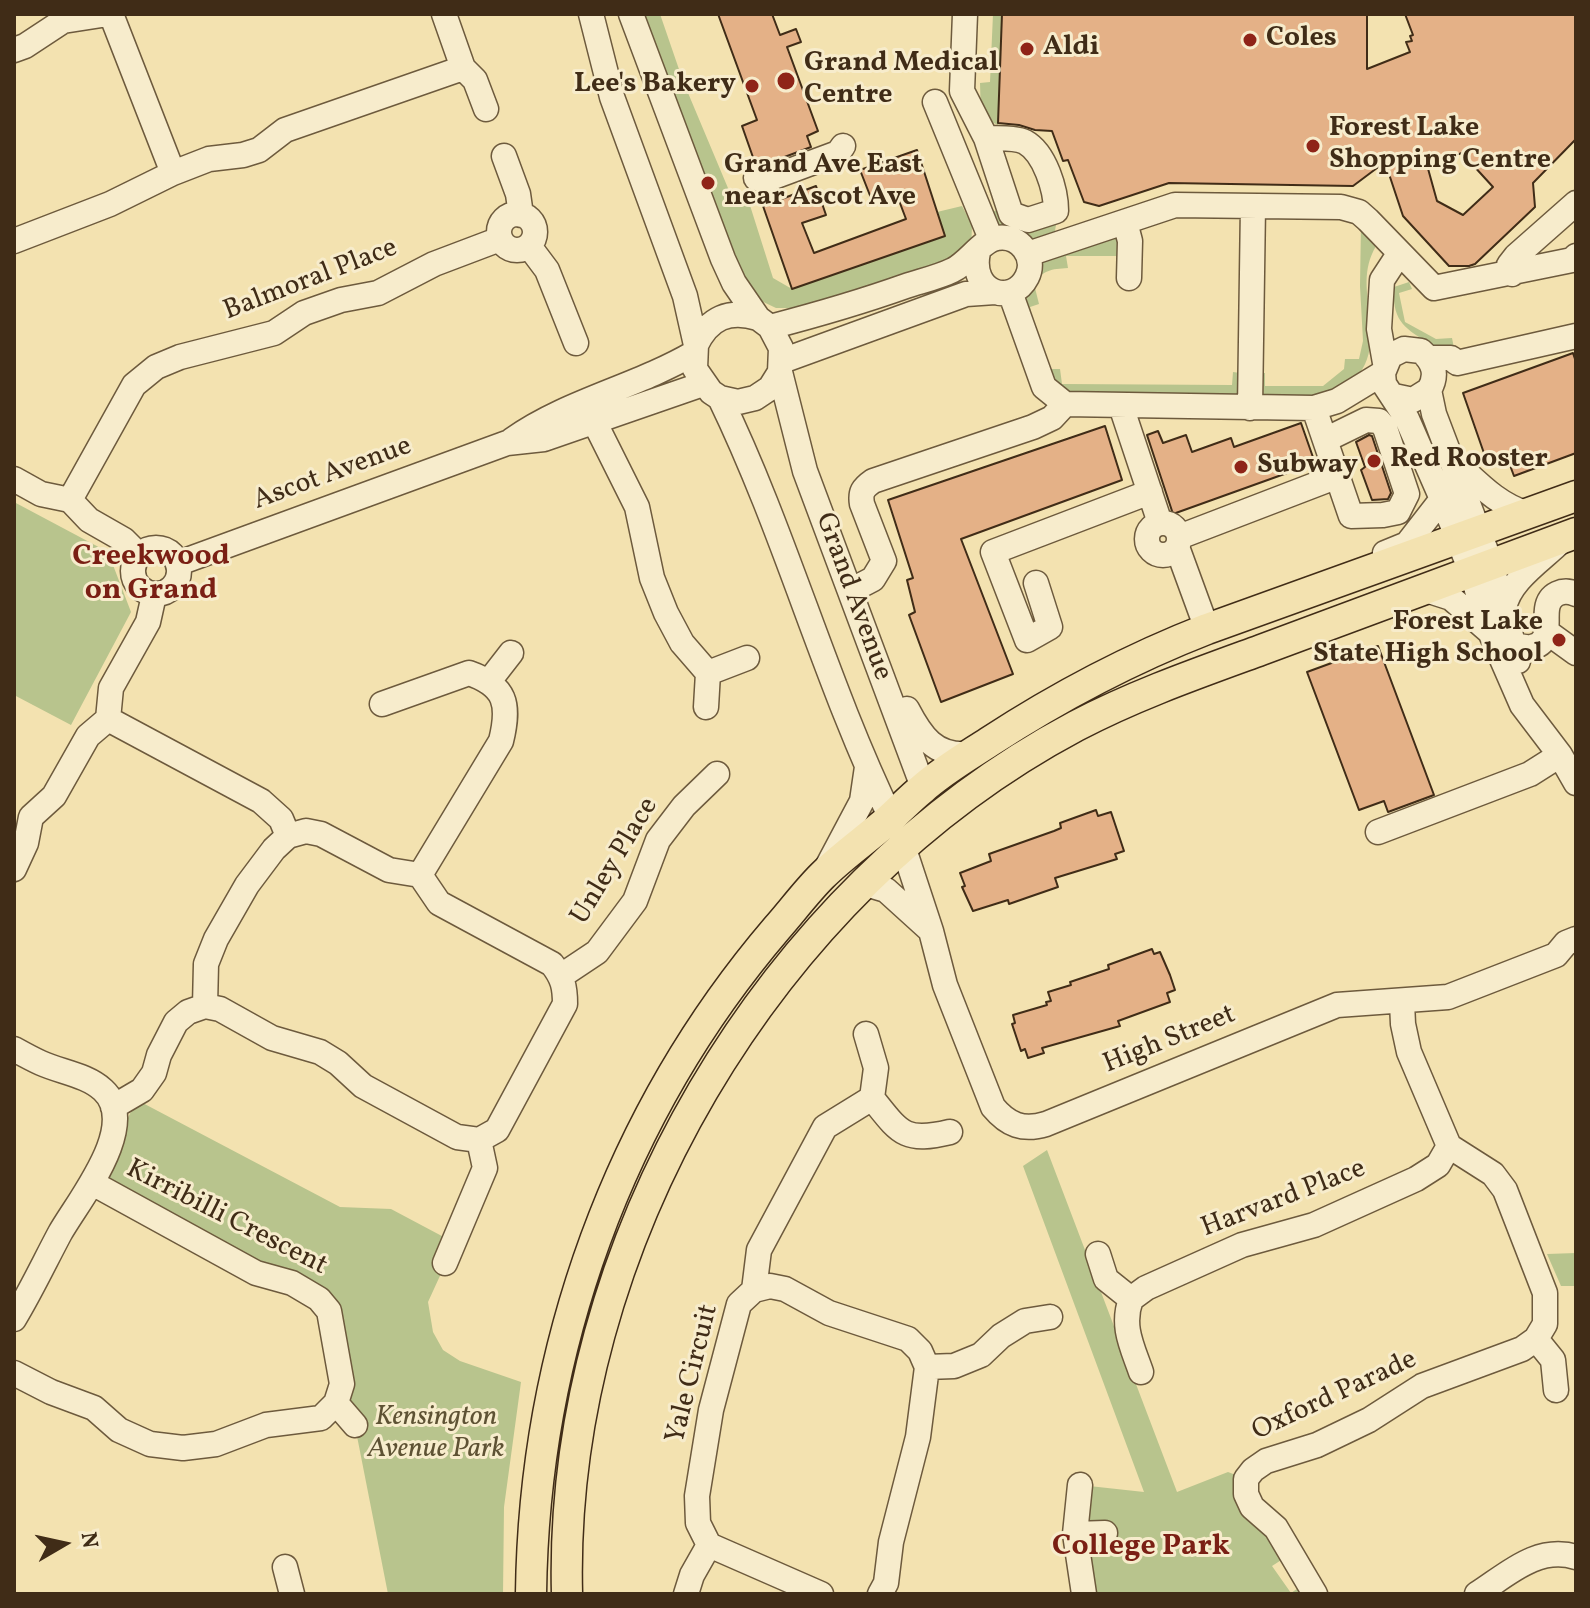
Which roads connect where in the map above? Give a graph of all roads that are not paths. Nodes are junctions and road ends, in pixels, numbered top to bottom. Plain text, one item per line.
1 (109, 14) edge
2 (444, 14) edge
3 (591, 14) edge
4 (631, 14) edge
5 (965, 14) edge
6 (14, 50) edge
7 (463, 68) junction
8 (935, 102) dead end
9 (486, 109) dead end
10 (986, 138) dead end
11 (843, 146) dead end
12 (504, 156) dead end
13 (173, 173) junction
14 (756, 178) dead end
15 (1576, 203) edge
16 (1253, 206) junction
17 (521, 215) junction
18 (1125, 222) junction
19 (500, 239) junction
20 (14, 241) edge
21 (529, 246) junction
22 (984, 246) junction
23 (1028, 254) junction
24 (1399, 254) junction
25 (1576, 256) edge
26 (1512, 274) junction
27 (1129, 278) dead end
28 (1002, 292) junction
29 (1382, 298) junction
30 (764, 322) junction
31 (1576, 336) edge
32 (576, 343) dead end
33 (695, 349) junction
34 (1420, 353) junction
35 (1457, 363) junction
36 (781, 367) junction
37 (1387, 381) junction
38 (1431, 387) junction
39 (712, 391) junction
40 (1065, 404) junction
41 (1121, 406) junction
42 (1250, 408) junction
43 (1314, 408) junction
44 (589, 412) junction
45 (1325, 440) junction
46 (1451, 459) junction
47 (1338, 476) junction
48 (14, 479) edge
49 (1150, 492) junction
50 (1576, 496) edge
51 (1442, 499) junction
52 (70, 500) junction
53 (1528, 514) junction
54 (1469, 535) junction
55 (1571, 535) edge
56 (1170, 540) junction
57 (138, 554) junction
58 (179, 563) junction
59 (1481, 568) junction
60 (1339, 582) junction
61 (1036, 583) dead end
62 (1423, 589) junction
63 (850, 591) junction
64 (1576, 594) edge
65 (154, 595) junction
66 (1504, 609) junction
67 (1199, 632) junction
68 (1547, 632) junction
69 (1501, 639) junction
70 (511, 653) dead end
71 (1576, 653) edge
72 (747, 658) dead end
73 (708, 673) junction
74 (490, 680) junction
75 (887, 691) junction
76 (382, 704) dead end
77 (706, 707) dead end
78 (108, 719) junction
79 (969, 754) junction
80 (1560, 755) junction
81 (867, 767) junction
82 (717, 774) dead end
83 (1576, 783) edge
84 (923, 787) junction
85 (23, 812) edge
86 (891, 818) junction
87 (936, 818) junction
88 (1378, 832) dead end
89 (288, 836) junction
90 (903, 846) junction
91 (14, 869) edge
92 (420, 875) junction
93 (822, 876) junction
94 (866, 884) junction
95 (931, 931) junction
96 (1576, 939) edge
97 (1566, 955) edge
98 (561, 976) junction
99 (1402, 1002) junction
100 (205, 1006) junction
101 (866, 1034) dead end
102 (14, 1049) edge
103 (872, 1098) junction
104 (113, 1107) junction
105 (950, 1132) dead end
106 (479, 1140) junction
107 (1449, 1146) junction
108 (94, 1184) junction
109 (1098, 1254) dead end
110 (445, 1263) dead end
111 (25, 1274) edge
112 (754, 1290) junction
113 (1131, 1299) junction
114 (1050, 1317) dead end
115 (14, 1319) edge
116 (1536, 1339) junction
117 (927, 1367) junction
118 (1141, 1372) dead end
119 (14, 1373) edge
120 (1556, 1390) dead end
121 (336, 1403) junction
122 (355, 1425) dead end
123 (1080, 1485) dead end
124 (1105, 1533) dead end
125 (1075, 1534) junction
126 (709, 1545) junction
127 (1576, 1557) edge
128 (285, 1567) dead end
129 (292, 1594) edge
130 (531, 1594) edge
131 (567, 1594) edge
132 (686, 1594) edge
133 (821, 1594) edge
134 (880, 1594) edge
135 (1084, 1594) edge
136 (1315, 1594) edge
137 (1477, 1594) edge

1 - 6 street
1 - 13 street
2 - 7 street
3 - 33 street, Grand Avenue
4 - 30 street, Grand Avenue
5 - 10 street
7 - 9 street
7 - 13 street
8 - 22 street
11 - 14 street
12 - 17 street
13 - 20 street
15 - 26 street
16 - 18 street
16 - 24 street
16 - 42 street
17 - 19 street, Balmoral Place
17 - 21 street
18 - 23 street
18 - 27 street
19 - 21 street
19 - 52 street, Balmoral Place
21 - 32 street
22 - 23 street
22 - 28 street
22 - 30 street
23 - 28 street
24 - 26 street
24 - 29 street
25 - 26 street
28 - 36 street
28 - 40 street
29 - 34 street
29 - 37 street
30 - 33 street
30 - 36 street, Grand Avenue
31 - 35 street
33 - 39 street, Grand Avenue
33 - 44 street, Ascot Avenue
34 - 35 street
34 - 37 street
34 - 38 street
35 - 38 street
36 - 39 street
36 - 63 street, Grand Avenue
37 - 38 street
37 - 43 street
37 - 51 street
38 - 46 street
39 - 44 street, Ascot Avenue
39 - 81 street, Grand Avenue
40 - 41 street
40 - 63 street
41 - 42 street
41 - 49 street
42 - 43 street
43 - 45 street
44 - 58 street, Ascot Avenue
44 - 73 street
45 - 47 street
45 - 47 street
46 - 53 street
46 - 54 street
47 - 56 street
48 - 52 street
49 - 56 street
49 - 61 street
50 - 53 main road
51 - 54 street
51 - 60 street
52 - 57 street
53 - 54 main road
54 - 59 street
54 - 60 main road
55 - 59 main road
55 - 66 street
56 - 67 street
57 - 58 street
57 - 65 street
58 - 65 street
59 - 62 main road
59 - 66 street
59 - 69 street
60 - 67 main road
62 - 69 street
62 - 87 main road
63 - 75 street, Grand Avenue
64 - 68 street
65 - 78 street
66 - 69 street
67 - 79 main road
68 - 69 street
68 - 71 street
69 - 80 street
70 - 74 street
72 - 73 street
73 - 77 street
74 - 76 street
74 - 92 street
75 - 79 street
75 - 84 street, Grand Avenue
78 - 85 street
78 - 89 street
79 - 84 main road
80 - 83 street
80 - 88 street
81 - 86 street, Grand Avenue
81 - 93 street
82 - 98 street, Unley Place
84 - 86 main road
84 - 87 main road, Grand Avenue
85 - 91 street
86 - 90 main road, Grand Avenue
86 - 93 main road
87 - 90 main road
89 - 92 street
89 - 100 street
90 - 94 main road
90 - 95 street, High Street
92 - 98 street
93 - 130 main road
94 - 95 street
94 - 131 main road
95 - 99 street, High Street
96 - 97 street, High Street
97 - 99 street, High Street
98 - 106 street
99 - 107 street
100 - 104 street
100 - 106 street
101 - 103 street
102 - 104 street
103 - 105 street
103 - 112 street
104 - 108 street
106 - 110 street
107 - 113 street, Harvard Place
107 - 116 street
108 - 111 street
108 - 121 street, Kirribilli Crescent
109 - 113 street
111 - 115 street
112 - 117 street, Yale Circuit
112 - 126 street, Yale Circuit
113 - 118 street
114 - 117 street
116 - 120 street
116 - 136 street, Oxford Parade
117 - 134 street
119 - 121 street
121 - 122 street
123 - 125 street
124 - 125 street
125 - 135 street
126 - 132 street
126 - 133 street
127 - 137 street
128 - 129 street

